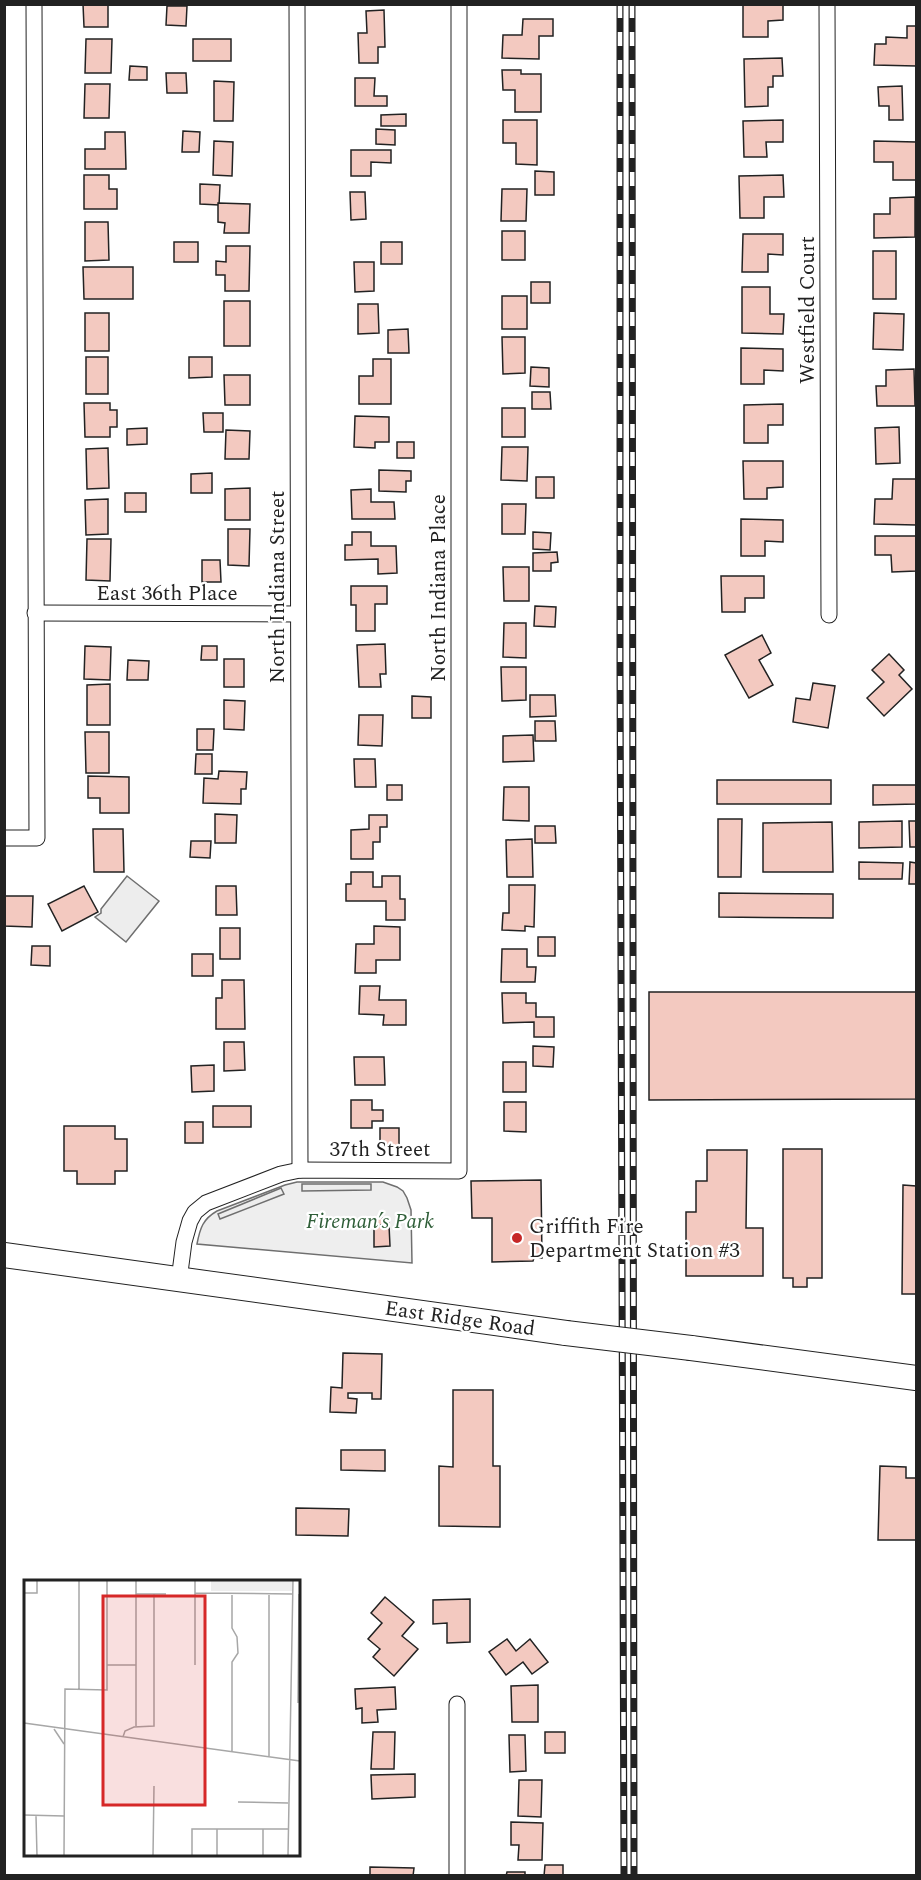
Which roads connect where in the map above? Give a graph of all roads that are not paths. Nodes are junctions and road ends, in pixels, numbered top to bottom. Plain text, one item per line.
1 (34, 4) edge
2 (297, 4) edge
3 (459, 4) edge
4 (827, 4) edge
5 (35, 613) junction
6 (298, 614) junction
7 (829, 615) dead end
8 (4, 838) edge
9 (300, 1170) junction
10 (459, 1171) joint
11 (4, 1256) edge
12 (179, 1280) junction
13 (916, 1378) edge
14 (457, 1704) dead end
15 (457, 1875) edge

1 - 5 street
2 - 6 street, North Indiana Street
3 - 10 street, North Indiana Place
4 - 7 street, Westfield Court
5 - 6 street, East 36th Place
5 - 8 street
6 - 9 street, North Indiana Street
9 - 10 street, 37th Street
9 - 12 street, 37th Street
11 - 12 main road, East Ridge Road
12 - 13 main road, East Ridge Road, bridge
14 - 15 street

